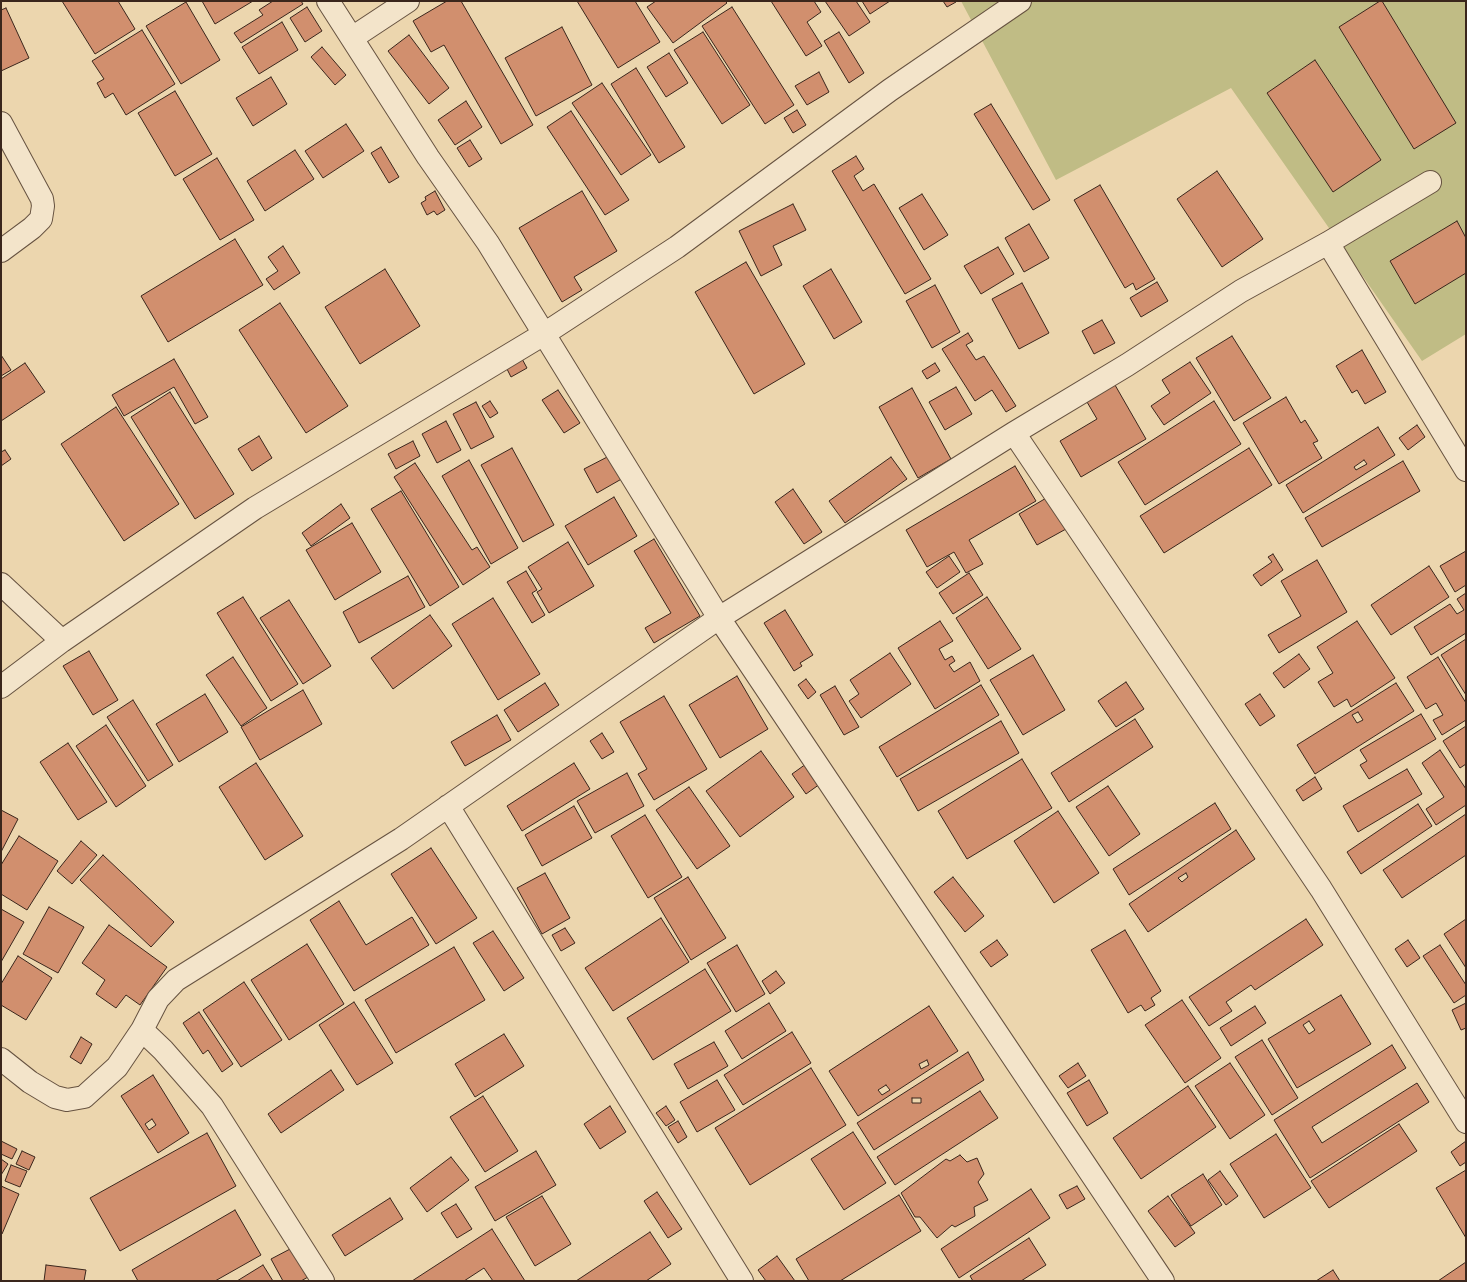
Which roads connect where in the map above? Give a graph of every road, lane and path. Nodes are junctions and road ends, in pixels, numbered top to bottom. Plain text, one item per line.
1 (328, 1) edge
2 (408, 1) edge
3 (1020, 1) edge
4 (352, 38) junction
5 (1, 123) edge
6 (1430, 182) dead end
7 (1328, 243) junction
8 (1, 251) edge
9 (544, 334) junction
10 (1014, 433) junction
11 (1466, 470) edge
12 (1, 584) edge
13 (719, 618) junction
14 (62, 640) junction
15 (1, 687) edge
16 (448, 806) junction
17 (142, 1030) junction
18 (1, 1060) edge
19 (1466, 1122) edge
20 (323, 1281) edge
21 (742, 1281) edge
22 (1163, 1281) edge

1 - 4 street
2 - 4 street
3 - 9 street
4 - 9 street
5 - 8 street
6 - 7 street
7 - 10 street
7 - 11 street
9 - 13 street
9 - 14 street
10 - 13 street
10 - 19 street
12 - 14 street
13 - 16 street
13 - 22 street
14 - 15 street
16 - 17 street
16 - 21 street
17 - 18 street
17 - 20 street

